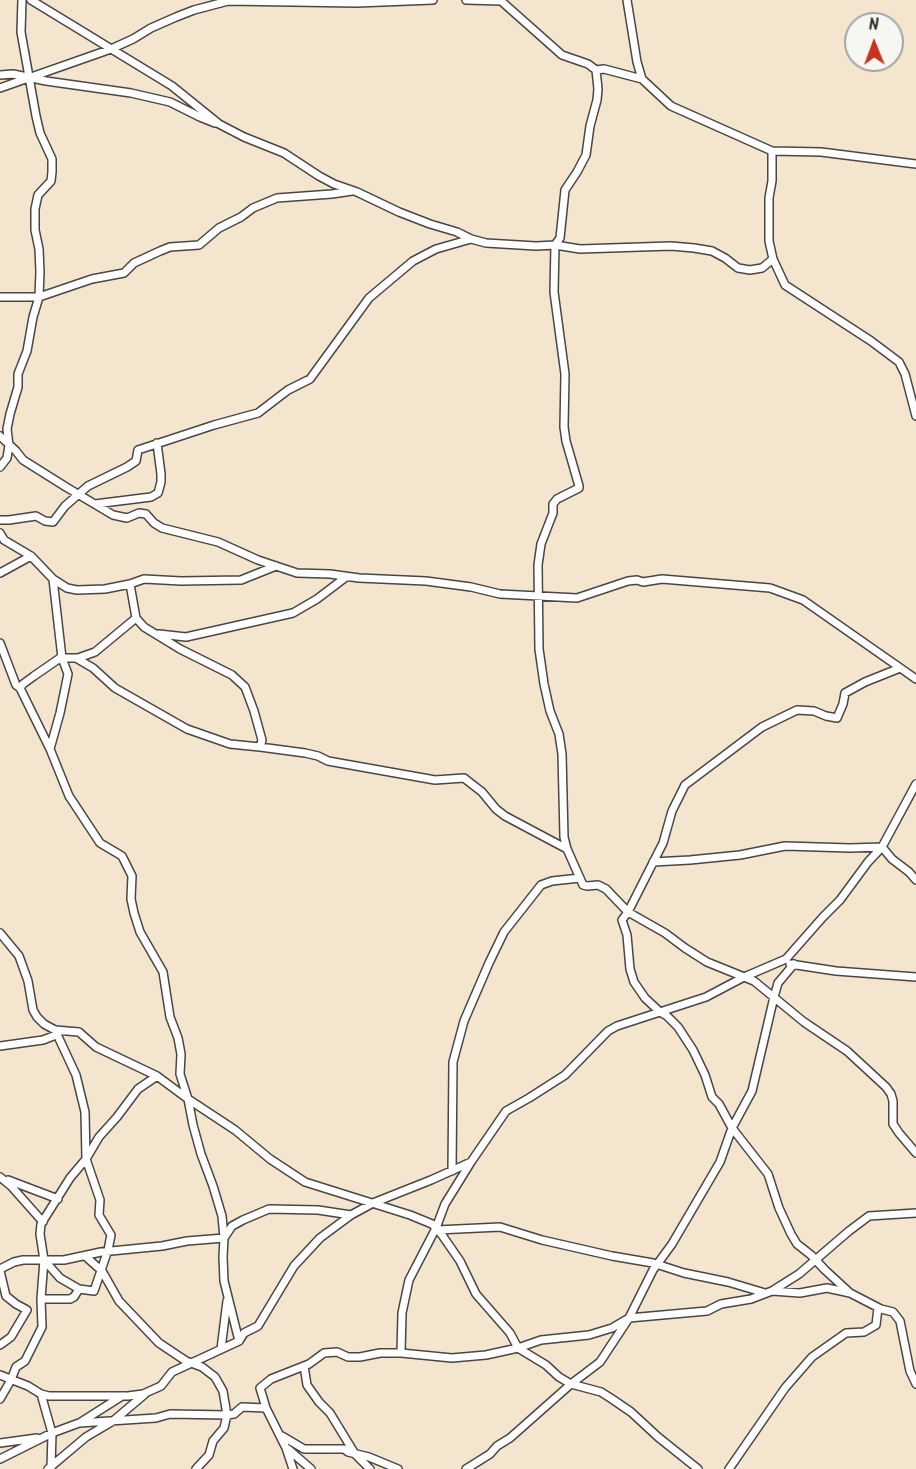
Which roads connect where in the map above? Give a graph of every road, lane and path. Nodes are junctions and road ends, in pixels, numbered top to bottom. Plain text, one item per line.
1 (22, 0) edge
2 (31, 0) edge
3 (433, 0) edge
4 (466, 0) edge
5 (627, 0) edge
6 (501, 1) edge
7 (111, 50) junction
8 (596, 70) junction
9 (0, 75) edge
10 (29, 78) junction
11 (642, 79) junction
12 (0, 88) edge
13 (219, 124) junction
14 (772, 152) junction
15 (916, 164) edge
16 (352, 191) junction
17 (471, 239) junction
18 (555, 245) junction
19 (773, 259) junction
20 (0, 297) edge
21 (39, 297) junction
22 (916, 416) edge
23 (0, 436) edge
24 (157, 443) junction
25 (9, 445) junction
26 (0, 452) edge
27 (0, 466) edge
28 (77, 494) junction
29 (95, 504) junction
30 (0, 520) edge
31 (0, 533) edge
32 (31, 556) junction
33 (276, 566) junction
34 (0, 573) edge
35 (346, 577) junction
36 (52, 579) junction
37 (130, 584) junction
38 (538, 595) junction
39 (136, 618) junction
40 (156, 634) junction
41 (0, 643) edge
42 (3, 656) edge
43 (62, 658) junction
44 (76, 658) junction
45 (900, 668) junction
46 (916, 679) edge
47 (20, 688) junction
48 (260, 747) junction
49 (50, 749) junction
50 (916, 784) edge
51 (882, 847) junction
52 (567, 849) junction
53 (653, 862) junction
54 (580, 878) junction
55 (916, 880) edge
56 (628, 912) junction
57 (0, 933) edge
58 (781, 962) junction
59 (794, 964) junction
60 (744, 977) junction
61 (916, 977) edge
62 (774, 997) junction
63 (660, 1012) junction
64 (56, 1032) junction
65 (0, 1046) edge
66 (158, 1076) junction
67 (188, 1099) junction
68 (732, 1128) junction
69 (916, 1153) edge
70 (86, 1159) junction
71 (471, 1162) junction
72 (452, 1171) junction
73 (0, 1177) edge
74 (58, 1199) junction
75 (373, 1203) junction
76 (916, 1213) edge
77 (351, 1215) junction
78 (43, 1222) junction
79 (436, 1229) junction
80 (224, 1238) junction
81 (107, 1252) junction
82 (85, 1256) junction
83 (815, 1259) junction
84 (44, 1260) junction
85 (657, 1265) junction
86 (0, 1270) edge
87 (101, 1270) junction
88 (79, 1289) junction
89 (768, 1292) junction
90 (228, 1293) junction
91 (850, 1293) junction
92 (40, 1299) junction
93 (878, 1308) junction
94 (629, 1318) junction
95 (239, 1341) junction
96 (0, 1346) edge
97 (518, 1348) junction
98 (221, 1349) junction
99 (401, 1353) junction
100 (191, 1363) junction
101 (304, 1366) junction
102 (0, 1375) edge
103 (11, 1380) junction
104 (571, 1384) junction
105 (916, 1384) edge
106 (147, 1393) junction
107 (41, 1394) junction
108 (122, 1396) junction
109 (0, 1399) edge
110 (266, 1408) junction
111 (227, 1415) junction
112 (113, 1421) junction
113 (79, 1423) junction
114 (52, 1433) junction
115 (280, 1435) junction
116 (42, 1438) junction
117 (0, 1443) edge
118 (286, 1448) junction
119 (355, 1454) junction
120 (0, 1460) edge
121 (50, 1468) edge
122 (196, 1469) edge
123 (293, 1469) edge
124 (312, 1469) edge
125 (370, 1469) edge
126 (398, 1469) edge
127 (466, 1469) edge
128 (698, 1469) edge
129 (729, 1469) edge

1 - 10 street
2 - 7 street
3 - 7 street
4 - 6 street
5 - 11 street
6 - 8 street
7 - 10 street
7 - 13 street
8 - 11 street
8 - 18 street
9 - 10 street
10 - 12 street
10 - 13 street
10 - 21 street
11 - 14 street
13 - 16 street
14 - 15 street
14 - 19 street
16 - 17 street
16 - 21 street
17 - 18 street
17 - 24 street
18 - 19 street
18 - 38 street
19 - 22 street
20 - 21 street
21 - 25 street
23 - 25 street
24 - 28 street
24 - 29 street
25 - 26 street
25 - 27 street
25 - 28 street
28 - 29 street
28 - 30 street
29 - 33 street
31 - 32 street
32 - 34 street
32 - 36 street
33 - 35 street
33 - 37 street
35 - 38 street
35 - 40 street
36 - 37 street
36 - 43 street
37 - 39 street
38 - 45 street
38 - 52 street
39 - 40 street
39 - 44 street
40 - 48 street
41 - 42 street
42 - 47 street
43 - 44 street
43 - 47 street
43 - 49 street
44 - 48 street
45 - 46 street
45 - 53 street
47 - 49 street
48 - 52 street
49 - 67 street
50 - 51 street
51 - 53 street
51 - 55 street
51 - 58 street
52 - 54 street
53 - 56 street
54 - 56 street
54 - 72 street
56 - 60 street
56 - 63 street
57 - 64 street
58 - 59 street
58 - 60 street
59 - 61 street
59 - 62 street
60 - 62 street
60 - 63 street
62 - 68 street
62 - 69 street
63 - 68 street
63 - 71 street
64 - 65 street
64 - 66 street
64 - 70 street
66 - 67 street
66 - 70 street
67 - 75 street
67 - 80 street
68 - 83 street
68 - 85 street
70 - 74 street
70 - 81 street
71 - 72 street
71 - 79 street
72 - 75 street
73 - 74 street
73 - 78 street
74 - 78 street
75 - 77 street
75 - 79 street
76 - 83 street
77 - 80 street
77 - 95 street
78 - 84 street
79 - 85 street
79 - 97 street
79 - 99 street
80 - 81 street
80 - 90 street
81 - 82 street
81 - 87 street
82 - 84 street
82 - 87 street
83 - 89 street
83 - 91 street
84 - 86 street
84 - 88 street
84 - 92 street
85 - 89 street
85 - 94 street
86 - 96 street
87 - 88 street
87 - 100 street
88 - 92 street
89 - 91 street
89 - 94 street
90 - 95 street
90 - 98 street
91 - 93 street
92 - 103 street
93 - 105 street
93 - 129 street
94 - 97 street
94 - 104 street
95 - 98 street
97 - 99 street
97 - 104 street
98 - 100 street
99 - 101 street
100 - 106 street
100 - 111 street
101 - 110 street
101 - 119 street
102 - 103 street
103 - 107 street
103 - 109 street
104 - 127 street
104 - 128 street
106 - 108 street
106 - 112 street
107 - 108 street
107 - 114 street
108 - 113 street
110 - 111 street
110 - 115 street
111 - 112 street
111 - 122 street
112 - 113 street
112 - 121 street
113 - 114 street
114 - 116 street
114 - 121 street
115 - 118 street
115 - 119 street
116 - 117 street
116 - 120 street
118 - 123 street
118 - 124 street
119 - 125 street
119 - 126 street

